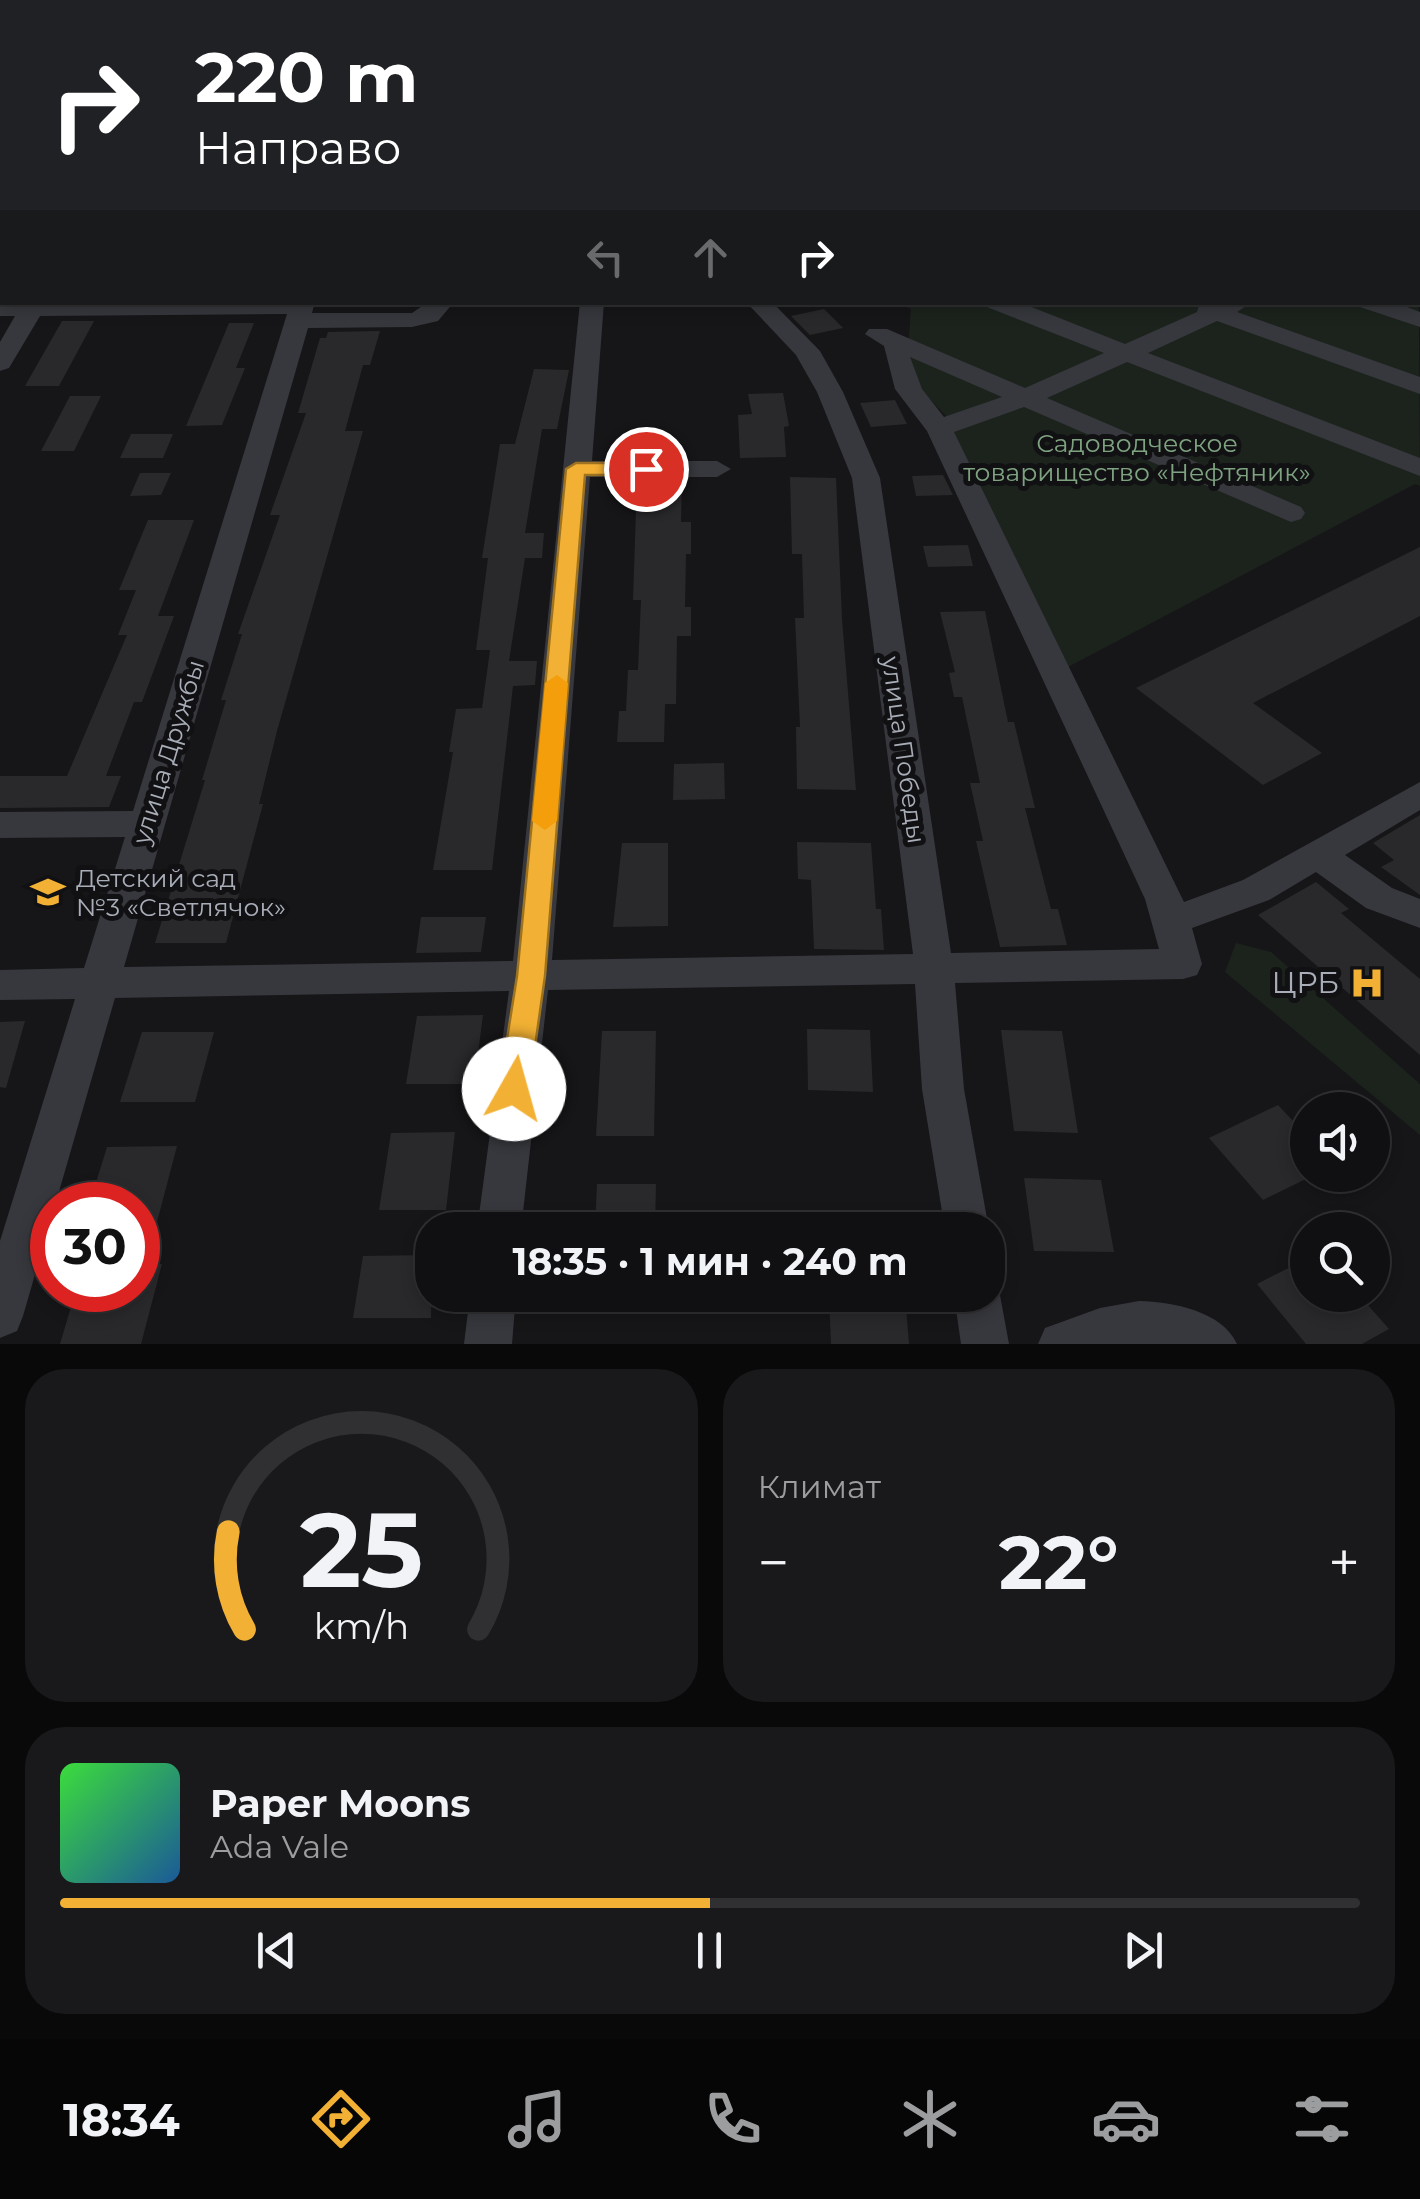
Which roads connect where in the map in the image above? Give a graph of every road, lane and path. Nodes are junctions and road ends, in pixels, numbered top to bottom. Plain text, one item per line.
1 (439, 305) edge
2 (592, 305) edge
3 (761, 305) edge
4 (1004, 305) edge
5 (1378, 305) edge
6 (34, 306) edge
7 (1228, 308) edge
8 (0, 309) edge
9 (300, 310) edge
10 (1420, 320) edge
11 (1124, 353) junction
12 (0, 363) edge
13 (1420, 386) edge
14 (1025, 398) junction
15 (939, 428) junction
16 (1420, 468) edge
17 (576, 469) junction
18 (717, 469) dead end
19 (1291, 514) dead end
20 (1420, 794) edge
21 (147, 824) junction
22 (0, 825) edge
23 (1318, 854) junction
24 (1420, 914) edge
25 (1171, 921) junction
26 (934, 969) junction
27 (531, 976) junction
28 (99, 984) junction
29 (0, 985) edge
30 (502, 1212) edge
31 (963, 1212) edge
32 (491, 1312) edge
33 (980, 1312) edge
34 (0, 1316) edge
35 (1069, 1341) edge
36 (488, 1344) edge
37 (986, 1344) edge
38 (1214, 1344) edge

1 - 9 street
2 - 17 street
3 - 26 street, улица Победы
4 - 11 street
5 - 10 street
6 - 8 street
6 - 9 street
6 - 12 street
7 - 11 street
7 - 13 street
9 - 21 street, улица Дружбы
11 - 14 street
11 - 16 street
14 - 15 street
14 - 15 street
14 - 19 street
15 - 25 street
17 - 18 street
17 - 27 street
20 - 23 street
21 - 22 street
21 - 28 street, улица Дружбы
23 - 24 street
23 - 25 street
25 - 26 street
26 - 27 street
26 - 31 street, улица Победы
27 - 28 street
27 - 30 street
28 - 29 street
28 - 34 street, улица Дружбы
32 - 36 street
33 - 37 street
35 - 38 street

